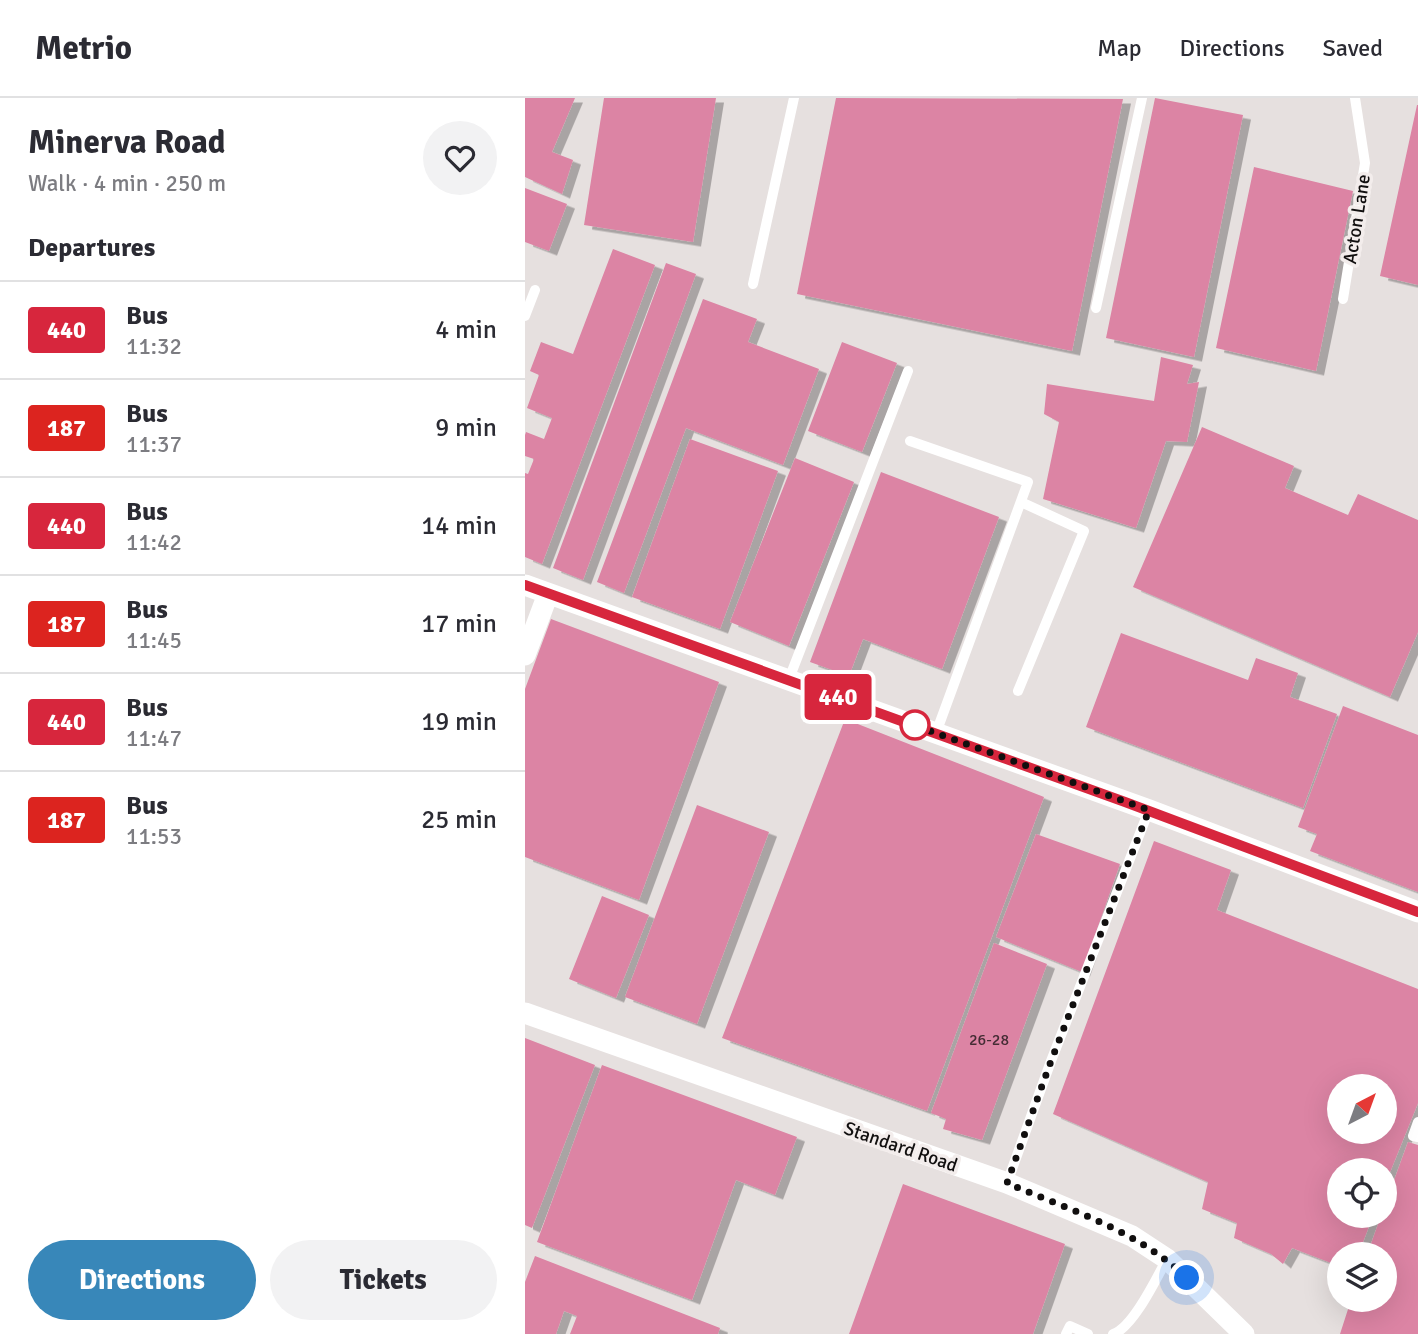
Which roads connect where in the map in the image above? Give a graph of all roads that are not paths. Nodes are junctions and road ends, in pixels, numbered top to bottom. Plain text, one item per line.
1 (794, 98) edge
2 (1142, 98) edge
3 (1355, 98) edge
4 (753, 284) dead end
5 (535, 290) dead end
6 (1343, 299) dead end
7 (1096, 308) dead end
8 (525, 316) edge
9 (908, 371) dead end
10 (910, 441) dead end
11 (1021, 502) junction
12 (525, 585) edge
13 (548, 594) junction
14 (525, 654) edge
15 (789, 679) junction
16 (1018, 691) dead end
17 (936, 733) junction
18 (1149, 810) junction
19 (1418, 912) edge
20 (525, 1013) edge
21 (1418, 1122) edge
22 (1418, 1138) edge
23 (1007, 1183) junction
24 (1167, 1259) junction
25 (1066, 1334) edge
26 (1088, 1334) edge
27 (1113, 1334) edge
28 (1244, 1334) edge

1 - 4 lane
2 - 7 lane
3 - 6 lane, Acton Lane
5 - 8 lane
9 - 15 lane
10 - 11 lane
11 - 16 lane
11 - 17 lane
12 - 13 street
13 - 14 street
13 - 15 street
15 - 17 street
17 - 18 street
18 - 19 street
18 - 23 lane
20 - 23 street, Standard Road
21 - 22 lane
23 - 24 street, Standard Road
24 - 27 lane
24 - 28 street, Standard Road
25 - 26 lane

